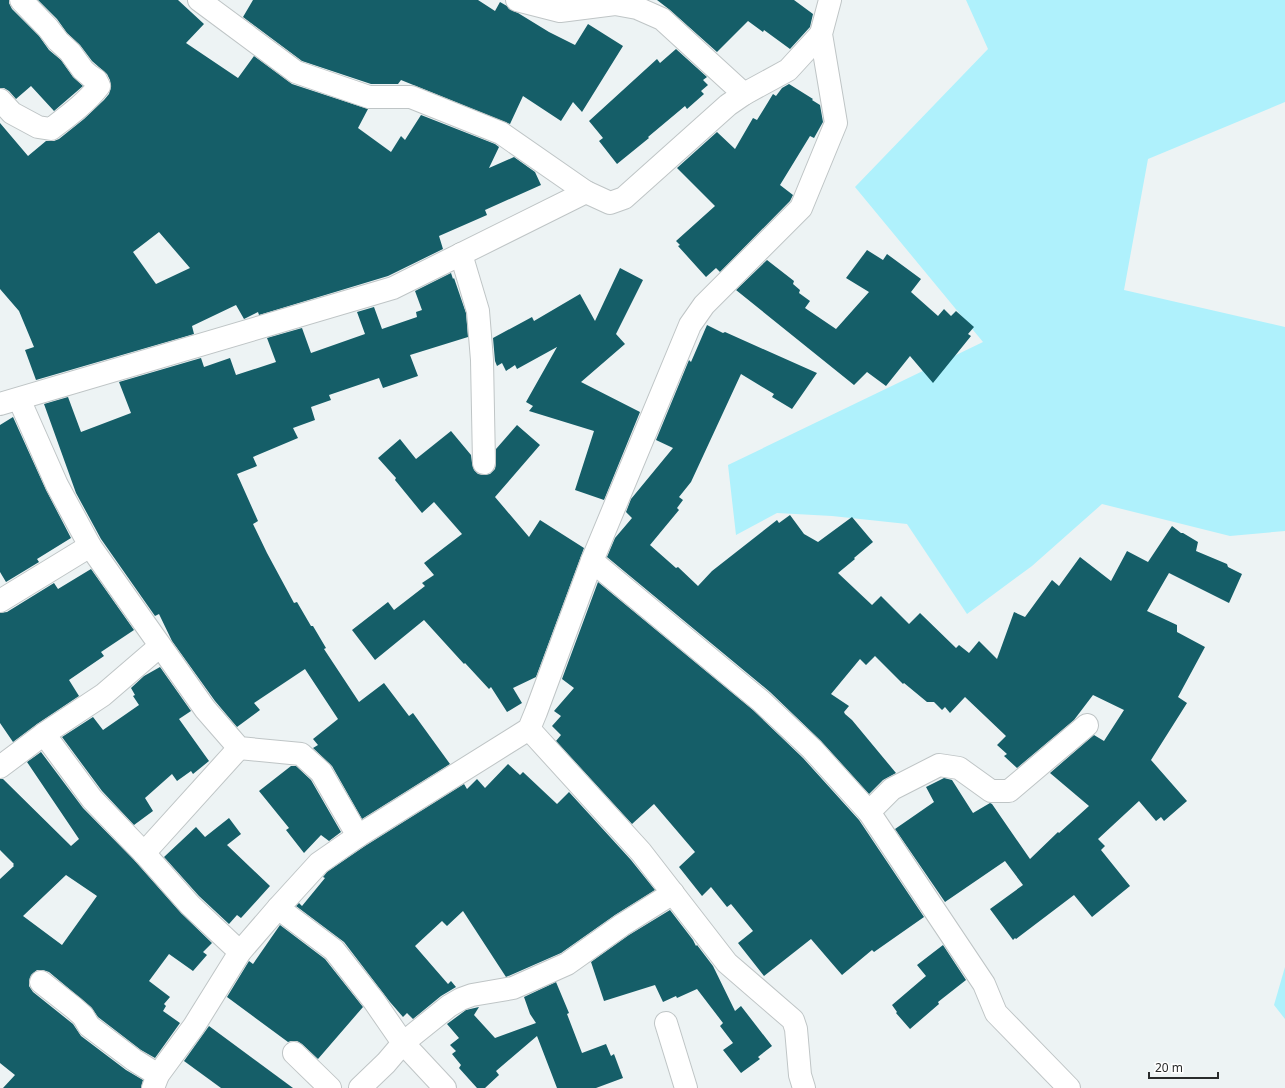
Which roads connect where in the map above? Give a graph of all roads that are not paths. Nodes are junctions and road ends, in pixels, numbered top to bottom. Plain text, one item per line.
1 (21, 0) edge
2 (199, 0) edge
3 (517, 0) edge
4 (830, 0) edge
5 (821, 34) junction
6 (744, 94) junction
7 (0, 100) edge
8 (586, 192) junction
9 (461, 254) junction
10 (9, 402) edge
11 (484, 463) dead end
12 (90, 546) junction
13 (592, 561) junction
14 (0, 601) edge
15 (160, 646) junction
16 (1087, 725) dead end
17 (529, 729) junction
18 (44, 734) junction
19 (239, 748) junction
20 (0, 767) edge
21 (869, 812) junction
22 (358, 836) junction
23 (144, 853) junction
24 (673, 894) junction
25 (278, 908) junction
26 (240, 952) junction
27 (42, 982) dead end
28 (666, 1023) dead end
29 (403, 1043) junction
30 (294, 1053) dead end
31 (155, 1082) edge
32 (330, 1088) edge
33 (360, 1088) edge
34 (446, 1088) edge
35 (686, 1088) edge
36 (804, 1088) edge
37 (1069, 1088) edge

1 - 7 street
2 - 8 street
3 - 6 street
4 - 5 street
5 - 6 street
5 - 13 street
6 - 8 street
8 - 9 street
9 - 10 street
9 - 11 street
10 - 12 street
12 - 14 street
12 - 15 street
13 - 17 street
13 - 21 street
15 - 18 street
15 - 19 street
16 - 21 street
17 - 22 street
17 - 24 street
18 - 20 street
18 - 23 street
19 - 22 street
19 - 23 street
21 - 37 street
22 - 25 street
23 - 26 street
24 - 29 street
24 - 36 street
25 - 26 street
25 - 29 street
26 - 31 street
27 - 31 street
28 - 35 street
29 - 33 street
29 - 34 street
30 - 32 street

